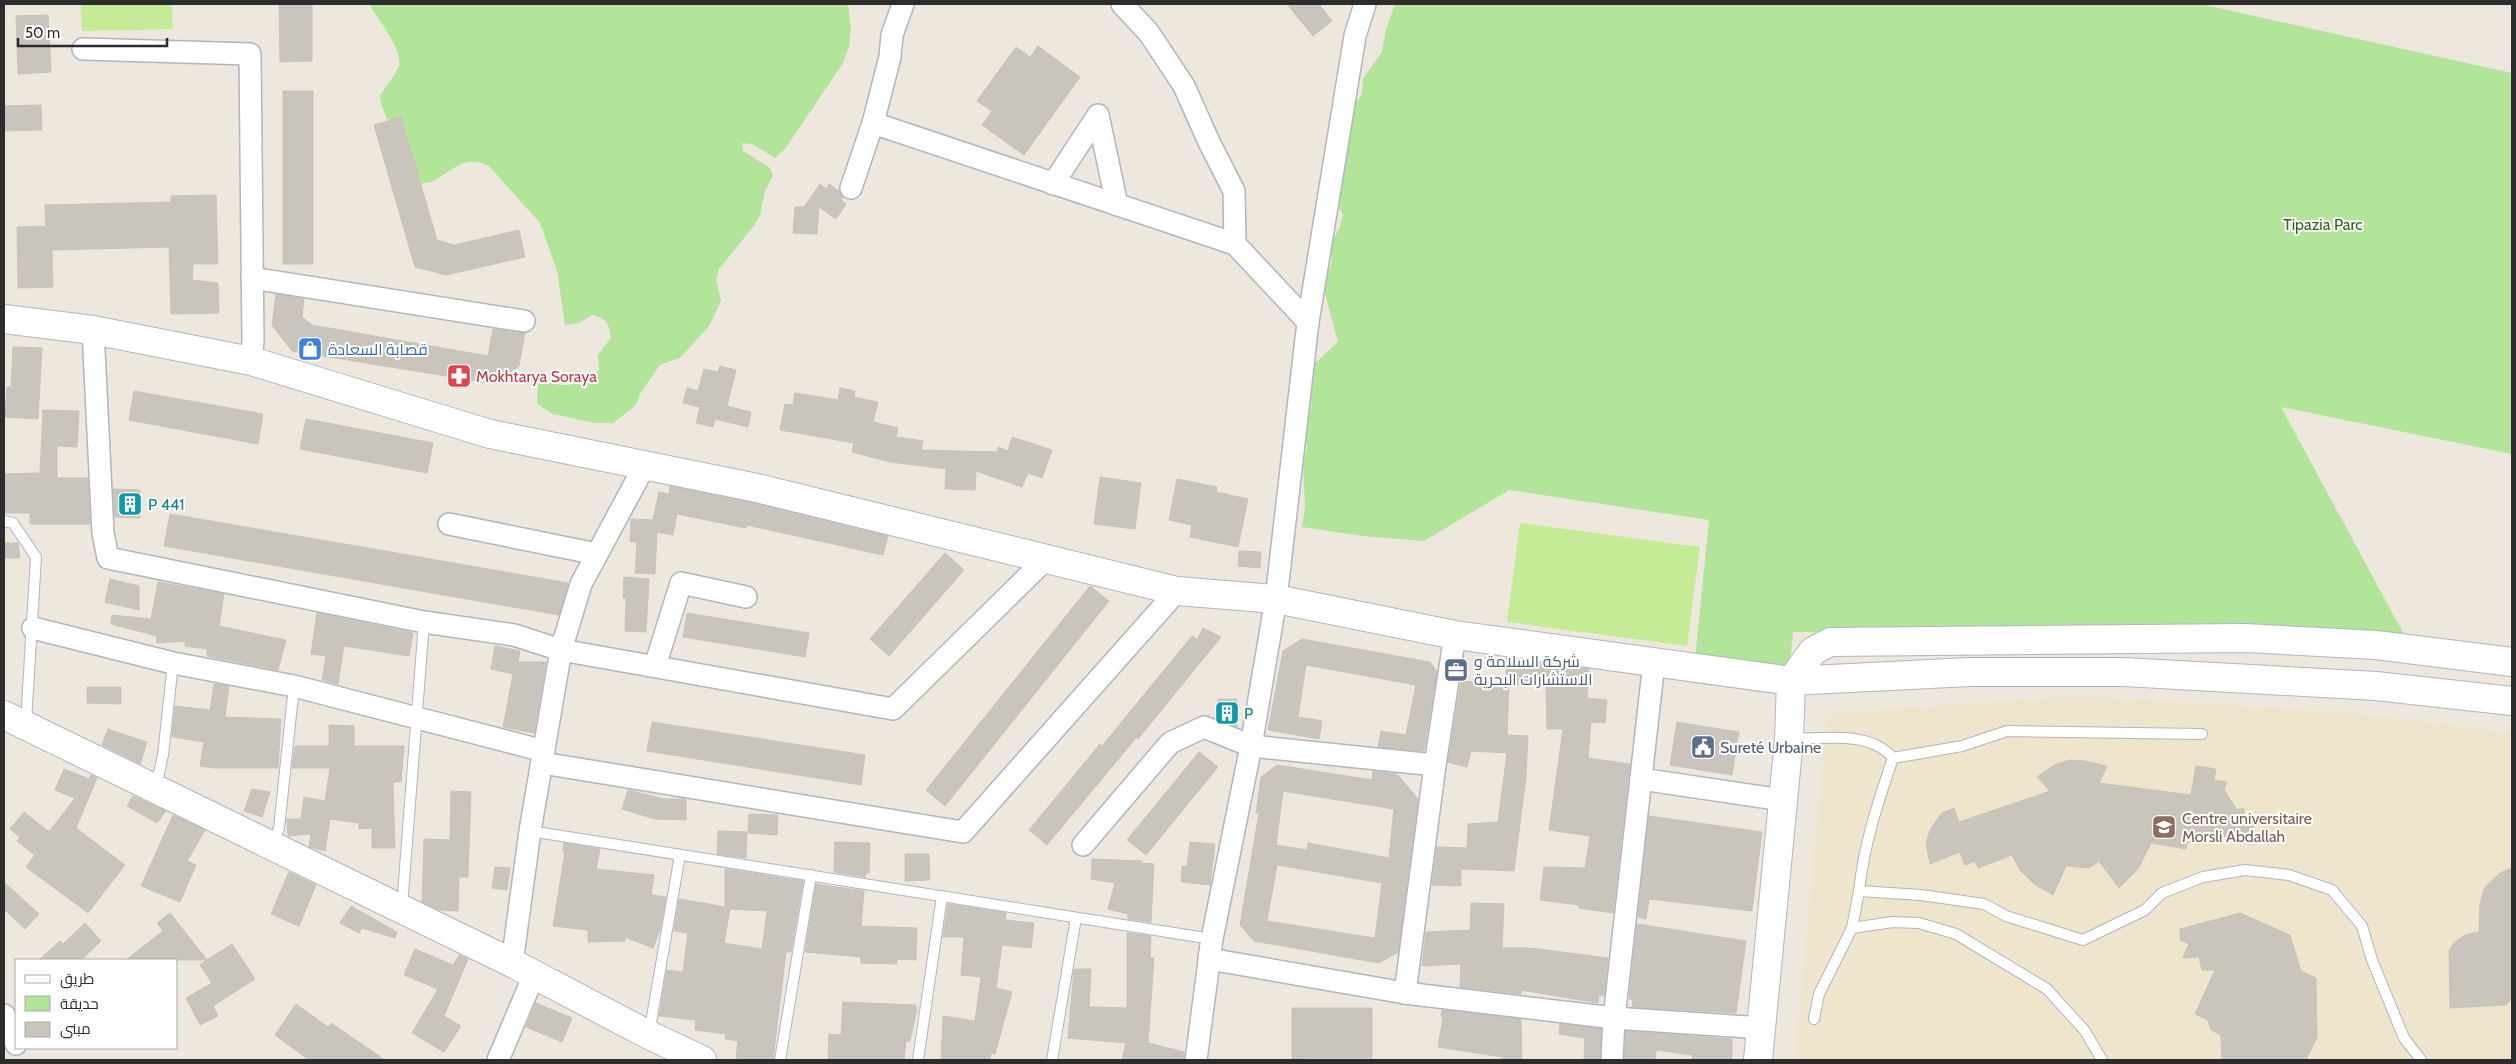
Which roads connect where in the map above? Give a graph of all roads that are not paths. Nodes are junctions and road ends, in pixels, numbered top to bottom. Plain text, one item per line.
1 (903, 4) edge
2 (1122, 4) edge
3 (1365, 4) edge
4 (82, 49) dead end
5 (872, 123) junction
6 (1053, 184) junction
7 (851, 188) dead end
8 (1117, 205) junction
9 (1235, 244) junction
10 (252, 278) junction
11 (4, 319) edge
12 (524, 322) dead end
13 (1308, 322) junction
14 (93, 330) junction
15 (251, 362) junction
16 (645, 465) junction
17 (4, 521) edge
18 (449, 524) dead end
19 (597, 554) junction
20 (1047, 558) junction
21 (1177, 591) junction
22 (746, 597) dead end
23 (1276, 599) junction
24 (424, 622) junction
25 (33, 628) junction
26 (1454, 635) junction
27 (561, 650) junction
28 (1654, 662) junction
29 (2512, 662) edge
30 (173, 663) junction
31 (656, 666) junction
32 (1791, 681) junction
33 (294, 686) junction
34 (2512, 701) edge
35 (416, 717) junction
36 (15, 720) edge
37 (2202, 734) dead end
38 (1789, 739) junction
39 (1251, 746) junction
40 (543, 757) junction
41 (1893, 758) junction
42 (1435, 765) junction
43 (1641, 779) junction
44 (156, 791) junction
45 (1783, 800) junction
46 (530, 831) junction
47 (1083, 845) dead end
48 (272, 847) junction
49 (680, 855) junction
50 (811, 875) junction
51 (1859, 891) junction
52 (942, 896) junction
53 (402, 909) junction
54 (1076, 918) junction
55 (1852, 928) junction
56 (1210, 949) junction
57 (523, 969) junction
58 (1405, 994) junction
59 (4, 1015) edge
60 (1614, 1018) junction
61 (1814, 1019) dead end
62 (1762, 1028) junction
63 (649, 1036) junction
64 (15, 1041) edge
65 (498, 1060) edge
66 (702, 1060) edge
67 (780, 1060) edge
68 (918, 1060) edge
69 (1052, 1060) edge
70 (1196, 1060) edge
71 (1612, 1060) edge
72 (1758, 1060) edge
73 (2102, 1060) edge
74 (2421, 1060) edge

1 - 5 street
2 - 9 street
3 - 13 street
4 - 10 street
5 - 6 street
5 - 7 street
6 - 8 street
6 - 8 street
8 - 9 street
9 - 13 street
10 - 12 street
10 - 15 street
11 - 14 street
13 - 23 street
14 - 15 street
14 - 24 street
15 - 16 street
16 - 19 street
16 - 20 street
17 - 25 lane
18 - 19 street
19 - 27 street
20 - 21 street
20 - 31 street
21 - 23 street
21 - 40 street
22 - 31 street
23 - 26 street
23 - 39 street
24 - 27 street
24 - 35 lane
25 - 30 street
25 - 36 lane
26 - 28 street
26 - 42 street
27 - 31 street
27 - 40 street
28 - 32 street
28 - 43 street
29 - 32 street
30 - 33 street
30 - 44 lane
32 - 34 street
32 - 38 street
33 - 35 street
33 - 48 lane
35 - 40 street
35 - 53 lane
36 - 44 street
37 - 41 lane
38 - 41 lane
38 - 45 street
39 - 42 street
39 - 47 street
39 - 56 street
40 - 46 street
41 - 51 lane
42 - 58 street
43 - 45 street
43 - 60 street
44 - 48 street
45 - 62 street
46 - 49 lane
46 - 57 street
48 - 53 street
49 - 50 lane
49 - 63 lane
50 - 52 lane
50 - 67 lane
51 - 55 lane
51 - 74 lane
52 - 54 lane
52 - 68 lane
53 - 57 street
54 - 56 lane
54 - 69 lane
55 - 61 lane
55 - 73 lane
56 - 58 street
56 - 70 street
57 - 63 street
57 - 65 street
58 - 60 street
59 - 64 street
60 - 62 street
60 - 71 street
62 - 72 street
63 - 66 street

